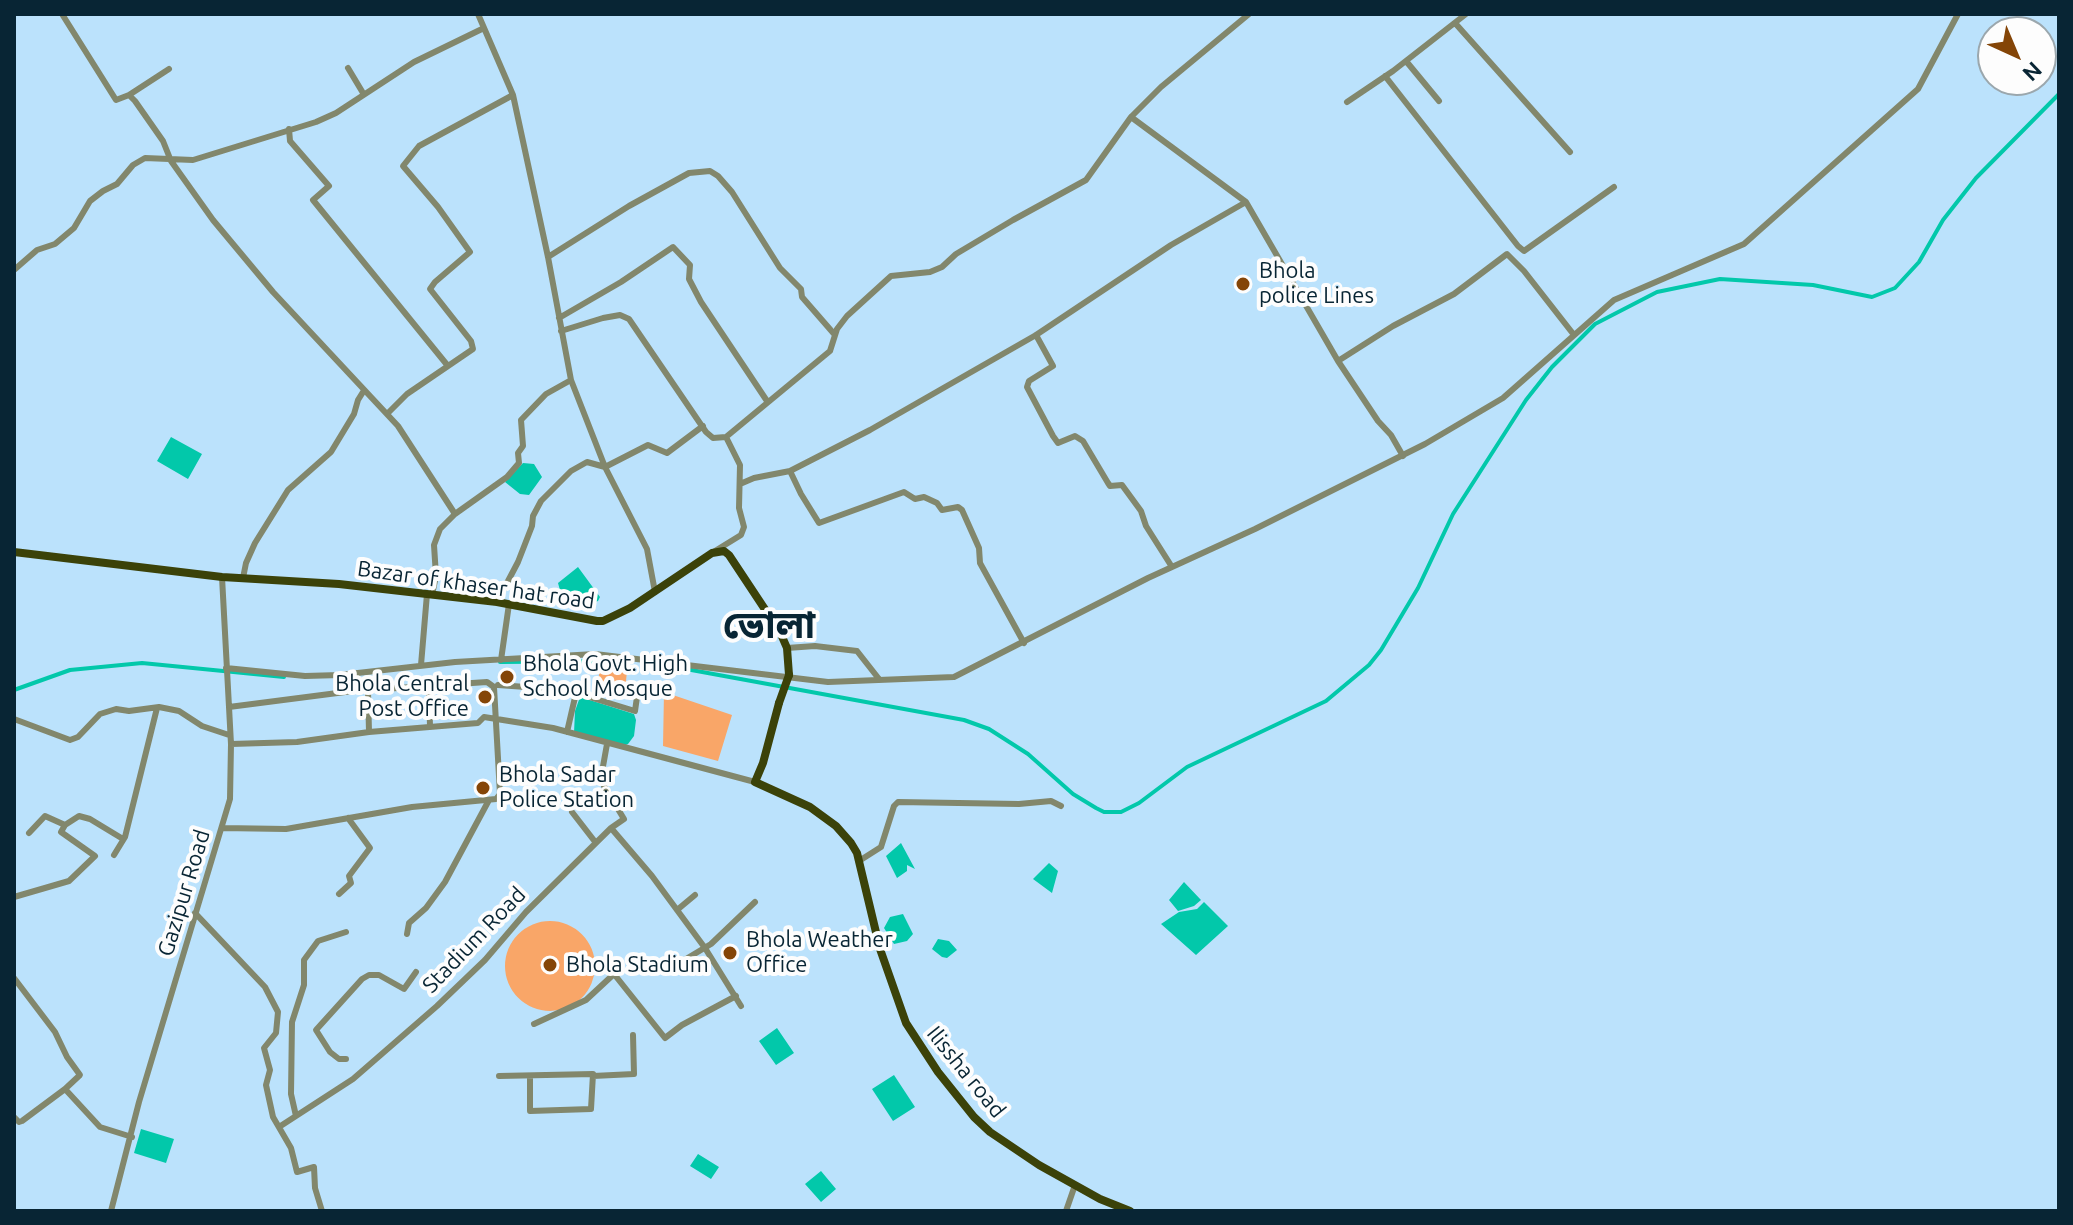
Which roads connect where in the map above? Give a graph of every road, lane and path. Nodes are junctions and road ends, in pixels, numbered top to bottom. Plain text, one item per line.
1 (62, 14) edge
2 (478, 14) edge
3 (1249, 14) edge
4 (1466, 14) edge
5 (1958, 14) edge
6 (1455, 23) junction
7 (484, 28) junction
8 (1406, 61) junction
9 (348, 68) dead end
10 (169, 69) dead end
11 (1385, 76) junction
12 (363, 93) junction
13 (129, 95) junction
14 (513, 95) junction
15 (1439, 101) dead end
16 (1347, 102) dead end
17 (1131, 117) junction
18 (289, 129) junction
19 (1570, 152) dead end
20 (171, 161) junction
21 (1607, 183) dead end
22 (1614, 187) dead end
23 (1605, 194) junction
24 (1246, 202) junction
25 (548, 257) junction
26 (14, 270) edge
27 (559, 318) junction
28 (561, 331) junction
29 (835, 335) junction
30 (1036, 335) junction
31 (1574, 335) junction
32 (1338, 361) junction
33 (448, 366) junction
34 (571, 380) junction
35 (363, 392) junction
36 (767, 401) junction
37 (387, 414) junction
38 (703, 426) junction
39 (726, 437) junction
40 (1403, 456) junction
41 (605, 467) junction
42 (790, 471) junction
43 (740, 484) junction
44 (455, 514) junction
45 (14, 552) edge
46 (712, 553) junction
47 (1172, 567) junction
48 (222, 577) junction
49 (243, 578) junction
50 (655, 592) junction
51 (429, 594) junction
52 (497, 602) junction
53 (509, 604) junction
54 (1024, 643) junction
55 (787, 648) junction
56 (501, 660) junction
57 (421, 665) junction
58 (226, 668) junction
59 (879, 679) junction
60 (429, 685) junction
61 (498, 685) dead end
62 (540, 688) dead end
63 (557, 689) dead end
64 (368, 690) junction
65 (576, 693) junction
66 (637, 697) dead end
67 (229, 707) junction
68 (157, 708) junction
69 (14, 719) edge
70 (495, 719) junction
71 (430, 727) junction
72 (369, 732) junction
73 (567, 732) junction
74 (229, 735) junction
75 (231, 744) junction
76 (607, 744) junction
77 (755, 782) junction
78 (489, 800) junction
79 (1061, 806) dead end
80 (572, 812) dead end
81 (348, 818) junction
82 (65, 825) junction
83 (222, 828) junction
84 (611, 828) junction
85 (29, 833) dead end
86 (123, 839) junction
87 (596, 843) junction
88 (114, 855) dead end
89 (859, 861) junction
90 (339, 894) dead end
91 (695, 895) dead end
92 (14, 897) edge
93 (755, 902) dead end
94 (677, 910) junction
95 (195, 913) junction
96 (346, 932) dead end
97 (407, 934) dead end
98 (705, 948) junction
99 (676, 965) dead end
100 (416, 972) dead end
101 (14, 978) edge
102 (736, 996) junction
103 (741, 1006) dead end
104 (534, 1024) dead end
105 (633, 1035) dead end
106 (346, 1059) dead end
107 (499, 1076) dead end
108 (530, 1076) junction
109 (593, 1076) junction
110 (65, 1089) junction
111 (296, 1116) junction
112 (14, 1117) edge
113 (279, 1127) junction
114 (132, 1137) junction
115 (1075, 1185) junction
116 (111, 1211) edge
117 (322, 1211) edge
118 (1066, 1211) edge
119 (1130, 1211) edge

1 - 13 street
2 - 7 street
3 - 17 street
4 - 6 street
5 - 31 street
6 - 8 street
6 - 19 street
7 - 12 street
7 - 14 street
8 - 11 street
8 - 15 street
9 - 12 street
10 - 13 street
11 - 16 street
11 - 23 street
12 - 18 street
13 - 20 street
14 - 25 street
14 - 33 street
17 - 24 street
17 - 29 street
18 - 20 street
18 - 33 street
20 - 26 street
20 - 35 street
21 - 23 street
22 - 23 street
24 - 30 street
24 - 32 street
25 - 27 street
25 - 29 street
27 - 28 street
27 - 36 street
28 - 34 street
28 - 38 street
29 - 36 street
30 - 42 street
30 - 47 street
31 - 32 street
31 - 40 street
32 - 40 street
33 - 37 street
34 - 41 street
34 - 44 street
35 - 37 street
35 - 49 street
36 - 39 street
37 - 44 street
38 - 39 street
38 - 41 street
39 - 43 street
40 - 47 street
41 - 50 street
41 - 52 street
42 - 43 street
42 - 54 street
43 - 46 street
44 - 51 street
45 - 48 main road, Bazar of khaser hat road
46 - 50 main road, Bazar of khaser hat road
46 - 55 main road
47 - 54 street
48 - 49 main road, Bazar of khaser hat road
48 - 58 street, Gazipur Road
49 - 51 main road, Bazar of khaser hat road
50 - 53 main road, Bazar of khaser hat road
51 - 52 main road, Bazar of khaser hat road
51 - 57 street
52 - 53 main road, Bazar of khaser hat road
53 - 56 street
54 - 59 street
55 - 59 street
55 - 77 main road, bridge
56 - 57 street
56 - 59 street
57 - 58 street
58 - 67 street, Gazipur Road
60 - 64 street
60 - 70 street
60 - 71 street
61 - 62 street
63 - 65 street
64 - 67 street
64 - 72 street
65 - 66 street
65 - 73 street
67 - 74 street, Gazipur Road
68 - 69 street
68 - 74 street
68 - 86 street
70 - 71 street
70 - 73 street
70 - 78 street
71 - 72 street
72 - 75 street
73 - 76 street
74 - 75 street, Gazipur Road
75 - 83 street, Gazipur Road
76 - 77 street
76 - 84 street
77 - 89 main road, Ilissha road
78 - 81 street
78 - 97 street
79 - 89 street
80 - 87 street
81 - 83 street
81 - 90 street
82 - 85 street
82 - 86 street
82 - 92 street
83 - 95 street, Gazipur Road
84 - 87 street, Stadium Road
84 - 94 street
86 - 88 street
87 - 111 street, Stadium Road
89 - 115 main road, Ilissha road
91 - 94 street
93 - 98 street
94 - 98 street
95 - 113 street
95 - 114 street, Gazipur Road
96 - 111 street
98 - 99 street
98 - 102 street
100 - 106 street
101 - 110 street
102 - 103 street
102 - 104 street
105 - 109 street
107 - 108 street
108 - 109 street
108 - 109 street
110 - 112 street
110 - 114 street
111 - 113 street, Stadium Road
113 - 117 street
114 - 116 street, Gazipur Road
115 - 118 street
115 - 119 main road, Ilissha road

